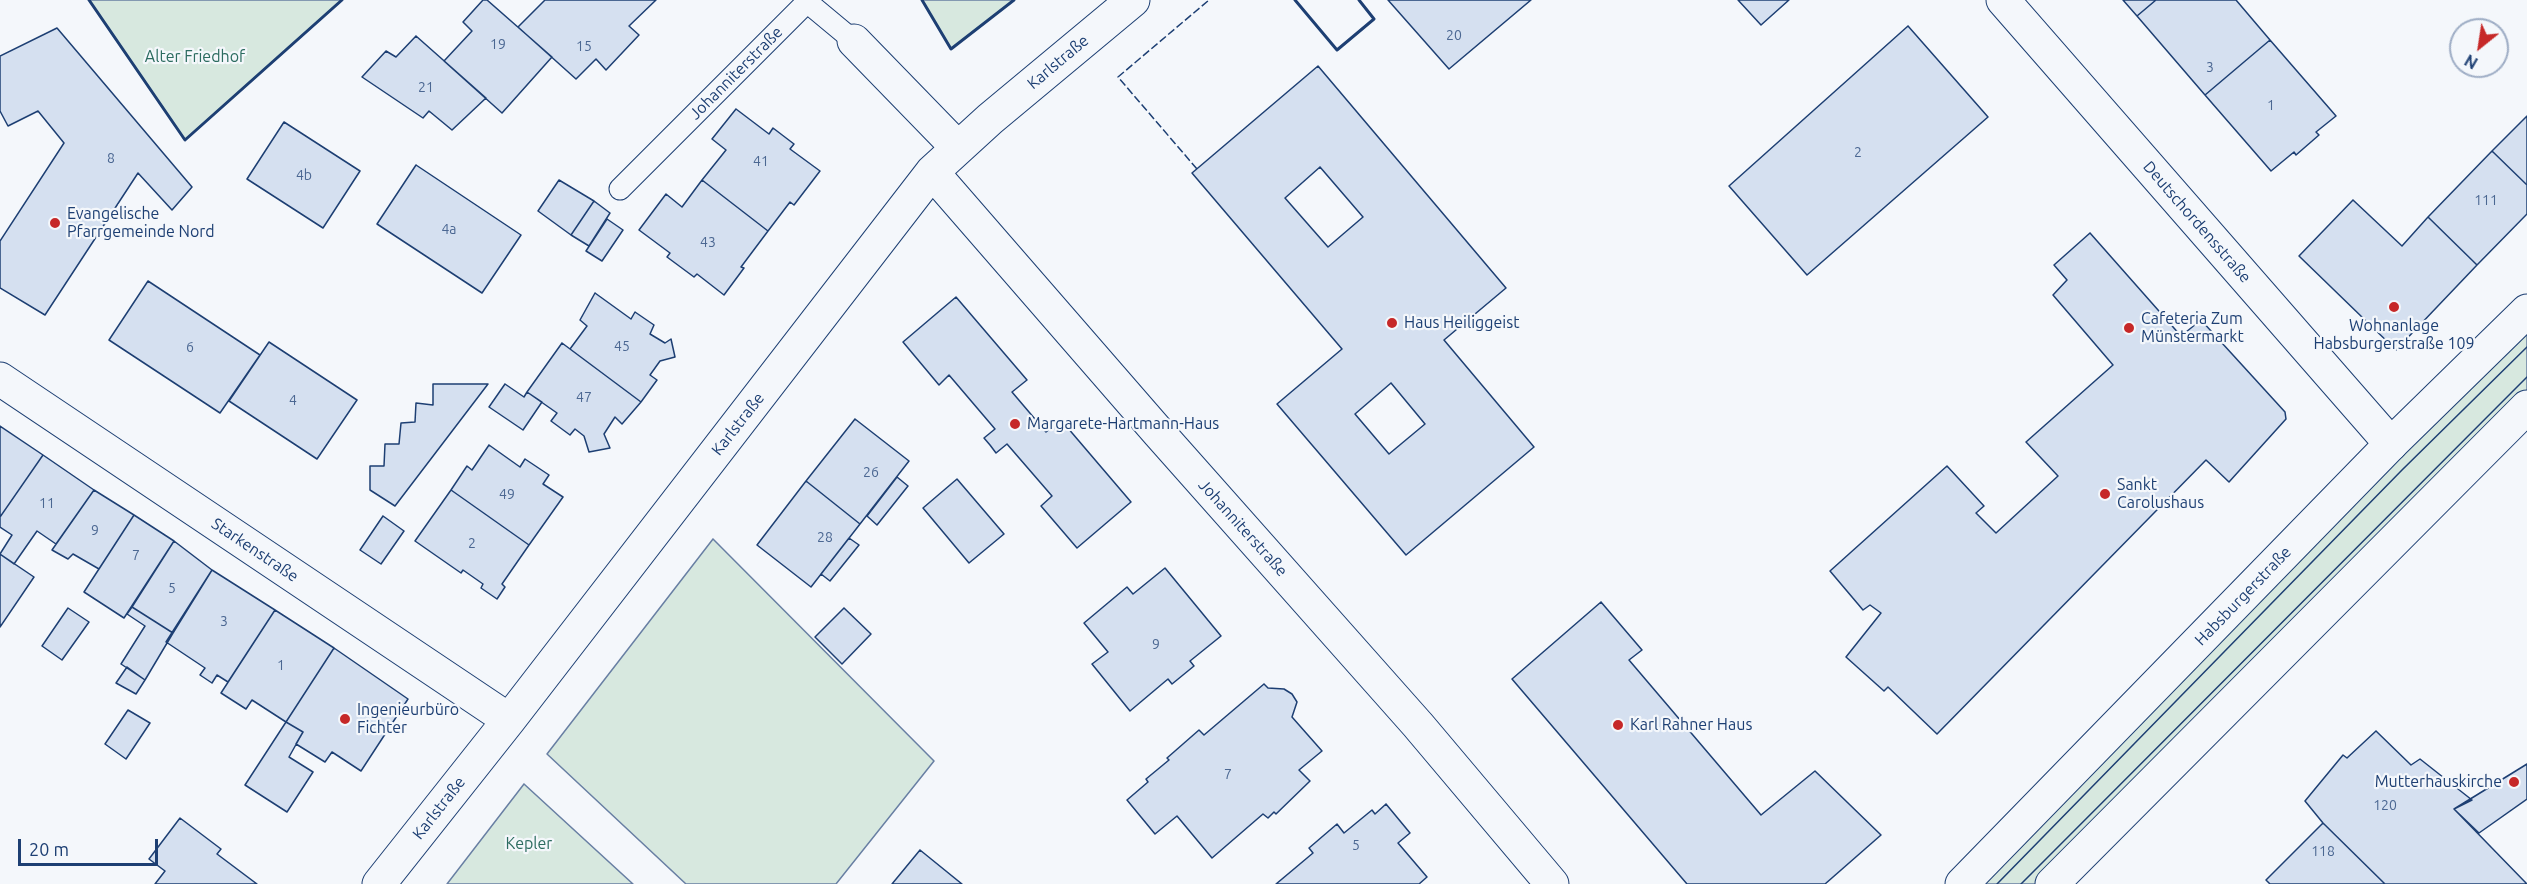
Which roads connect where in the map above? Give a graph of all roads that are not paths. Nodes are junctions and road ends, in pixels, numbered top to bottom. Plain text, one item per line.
1 (1133, 0) edge
2 (2003, 0) edge
3 (854, 41) joint
4 (957, 147) junction
5 (932, 172) junction
6 (620, 189) dead end
7 (2527, 311) edge
8 (0, 379) edge
9 (2527, 407) edge
10 (2391, 444) junction
11 (509, 720) junction
12 (380, 884) edge
13 (1552, 884) edge
14 (1962, 884) edge
15 (2052, 884) edge

1 - 4 street, Karlstraße
2 - 10 street, Deutschordensstraße
3 - 4 street, Johanniterstraße
3 - 6 lane, Johanniterstraße
4 - 5 street, Karlstraße
5 - 11 street, Karlstraße
5 - 13 street, Johanniterstraße
7 - 10 street, Habsburgerstraße
8 - 11 street, Starkenstraße
9 - 15 street
10 - 14 street, Habsburgerstraße
11 - 12 street, Karlstraße

